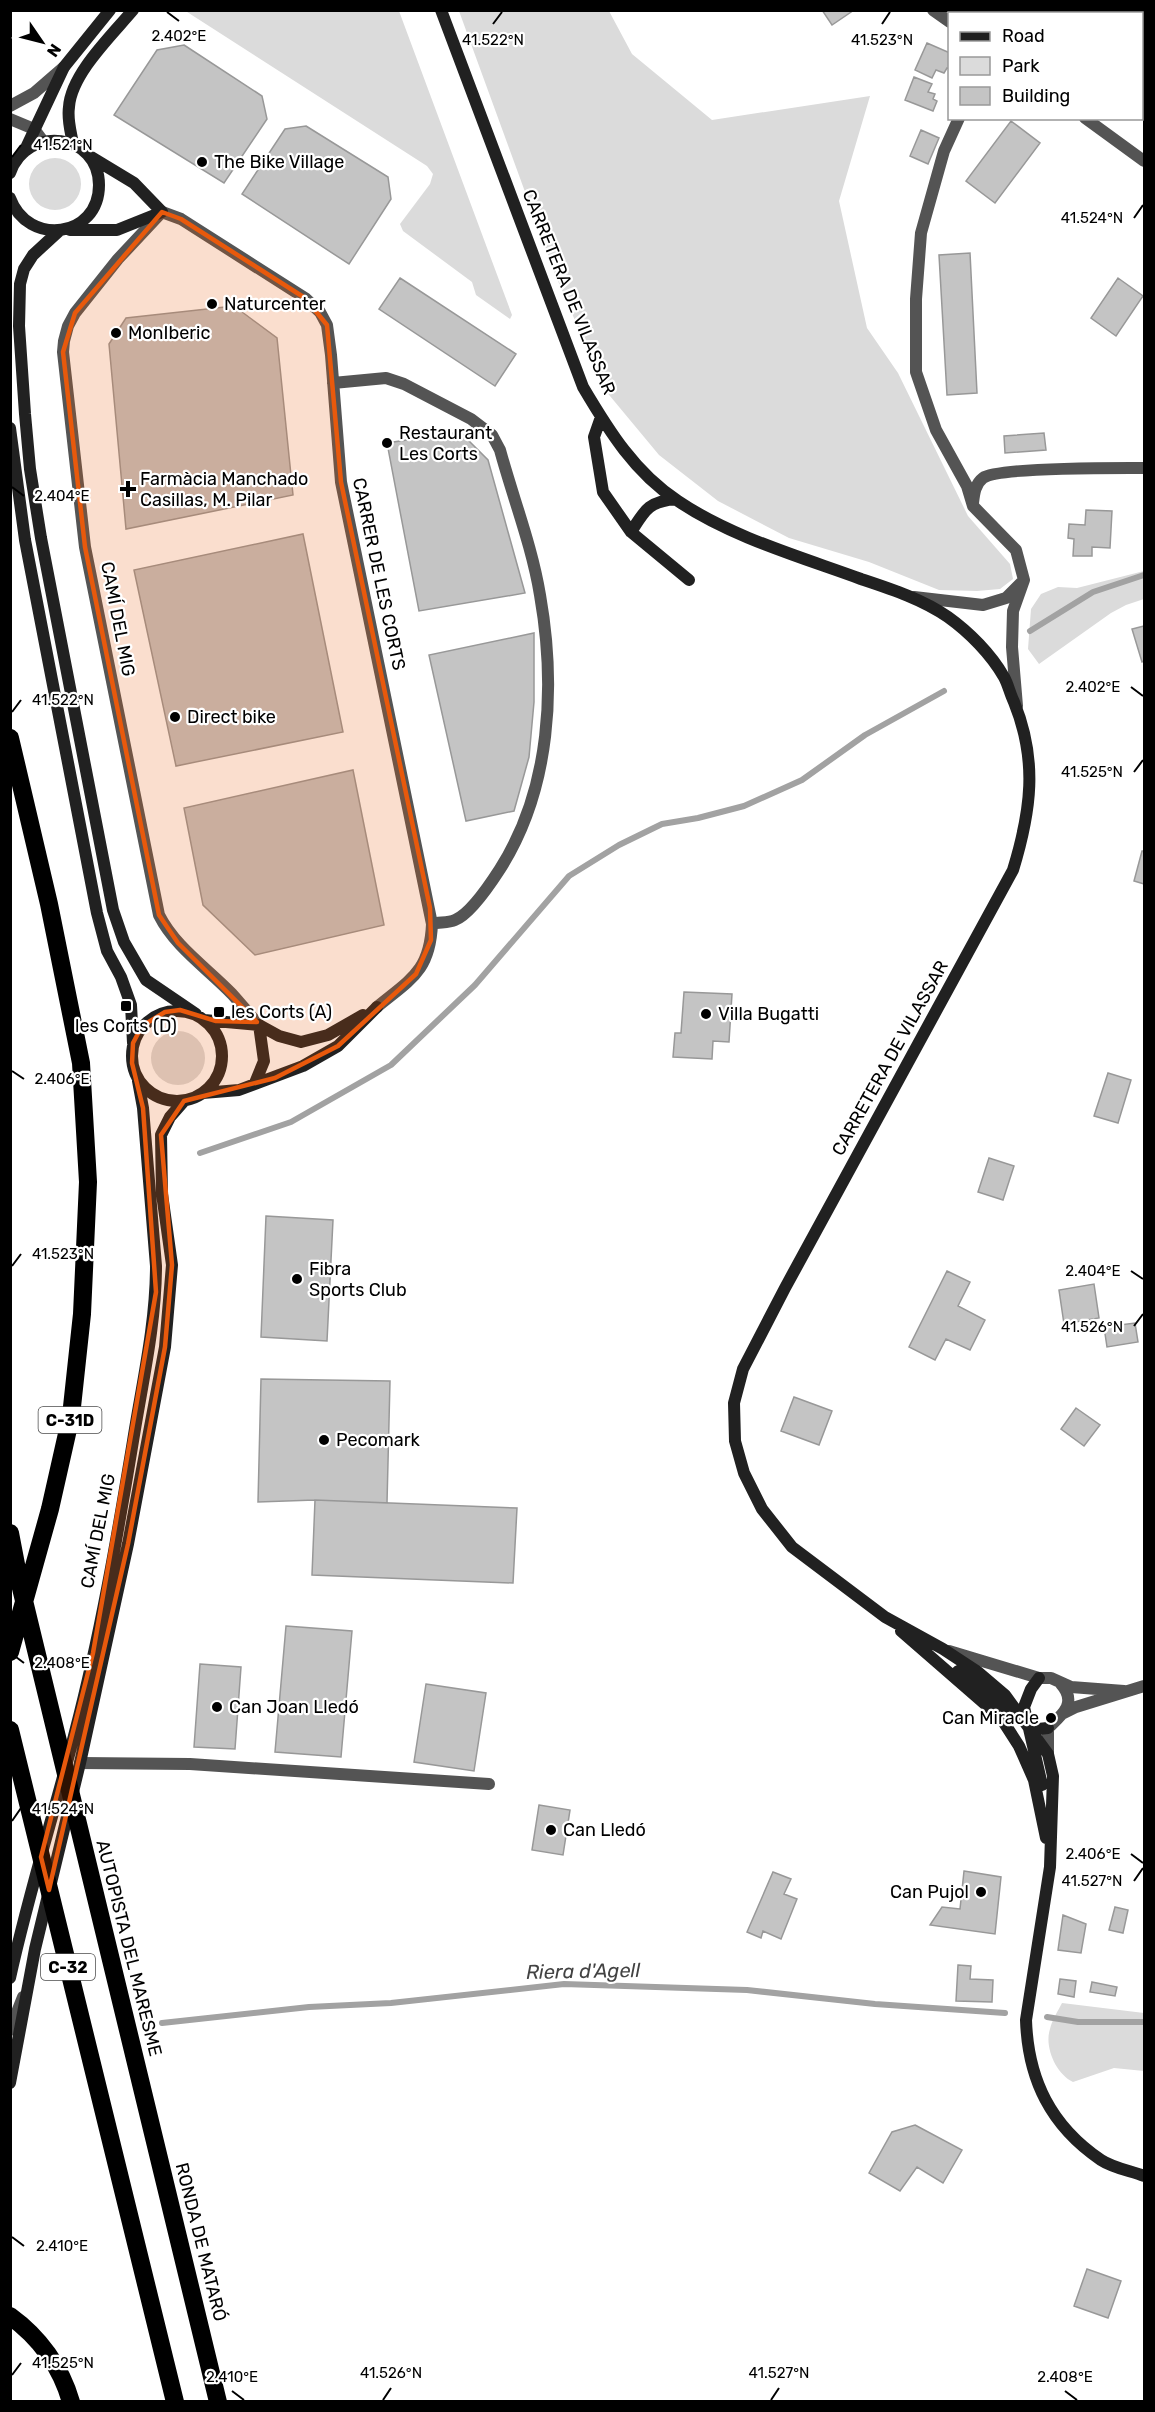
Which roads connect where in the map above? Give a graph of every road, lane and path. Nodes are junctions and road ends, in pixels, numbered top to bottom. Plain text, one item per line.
1 (110, 10) edge
2 (133, 10) edge
3 (441, 10) edge
4 (933, 10) edge
5 (948, 21) edge
6 (64, 67) junction
7 (10, 106) edge
8 (10, 119) edge
9 (958, 120) edge
10 (1088, 120) edge
11 (34, 129) junction
12 (44, 141) junction
13 (73, 144) junction
14 (24, 152) junction
15 (88, 156) junction
16 (1144, 161) edge
17 (10, 173) edge
18 (11, 200) edge
19 (162, 212) junction
20 (62, 230) junction
21 (333, 383) junction
22 (601, 417) junction
23 (10, 428) edge
24 (1144, 468) edge
25 (675, 499) junction
26 (973, 506) junction
27 (631, 532) junction
28 (688, 580) dead end
29 (1024, 580) junction
30 (912, 597) junction
31 (1017, 711) junction
32 (10, 738) edge
33 (432, 924) junction
34 (377, 1007) junction
35 (200, 1017) junction
36 (259, 1025) junction
37 (133, 1043) junction
38 (138, 1081) junction
39 (255, 1083) junction
40 (203, 1093) junction
41 (184, 1101) junction
42 (10, 1533) edge
43 (885, 1617) junction
44 (943, 1649) junction
45 (10, 1652) edge
46 (932, 1659) junction
47 (1039, 1678) junction
48 (1061, 1684) junction
49 (1144, 1686) edge
50 (1124, 1691) junction
51 (1062, 1714) junction
52 (1026, 1723) junction
53 (1048, 1728) junction
54 (10, 1730) edge
55 (1048, 1754) junction
56 (80, 1763) junction
57 (489, 1784) dead end
58 (1040, 1807) junction
59 (1050, 1867) junction
60 (10, 1978) edge
61 (28, 1985) junction
62 (10, 2030) edge
63 (10, 2083) edge
64 (143, 2092) joint
65 (1144, 2176) edge
66 (10, 2316) edge
67 (29, 2330) junction
68 (10, 2334) edge
69 (71, 2402) edge
70 (175, 2402) edge
71 (218, 2402) edge

1 - 6 street
2 - 13 street
3 - 22 street, CARRETERA DE VILASSAR
4 - 5 street
6 - 7 street
6 - 11 street
8 - 11 street
9 - 26 street
10 - 16 street
11 - 12 street
11 - 14 street
12 - 13 street
12 - 14 street
13 - 15 street
14 - 17 street
15 - 19 street
15 - 20 street
18 - 20 street
19 - 20 street
19 - 21 street, CARRER DE LES CORTS
19 - 36 street, CAMÍ DEL MIG
20 - 35 street
21 - 33 street, CARRER DE LES CORTS
21 - 33 street
22 - 25 street, CARRETERA DE VILASSAR
22 - 27 street
23 - 37 street
24 - 26 street
25 - 27 street
25 - 30 street, CARRETERA DE VILASSAR
26 - 29 street
27 - 28 street
29 - 30 street
29 - 31 street
30 - 31 street, CARRETERA DE VILASSAR
31 - 43 street, CARRETERA DE VILASSAR
32 - 45 highway, C-31D
33 - 34 street, CARRER DE LES CORTS
34 - 36 street
34 - 39 street
35 - 36 street
35 - 37 street
35 - 40 street
36 - 39 street
37 - 38 street
38 - 41 street
38 - 60 street, CAMÍ DEL MIG
39 - 40 street
40 - 41 street
41 - 56 street, CAMÍ DEL MIG
42 - 64 highway, AUTOPISTA DEL MARESME / C-32
43 - 44 street, CARRETERA DE VILASSAR
43 - 46 street
44 - 47 street
44 - 52 street, CARRETERA DE VILASSAR
46 - 52 street
46 - 58 street
47 - 48 street
47 - 52 street
48 - 50 street
48 - 51 street
49 - 50 street
50 - 51 street
51 - 53 street
52 - 53 street
52 - 55 street, CARRETERA DE VILASSAR
52 - 58 street
53 - 55 street
54 - 70 highway, C-32
55 - 59 street, CARRETERA DE VILASSAR
56 - 57 street
56 - 61 street, CAMÍ DEL MIG
58 - 59 street
59 - 65 street, CARRETERA DE VILASSAR
61 - 62 street, CAMÍ DEL MIG
61 - 63 street, CAMÍ DEL MIG
64 - 71 highway, RONDA DE MATARÓ / C-32
66 - 67 highway
67 - 68 highway
67 - 69 highway

